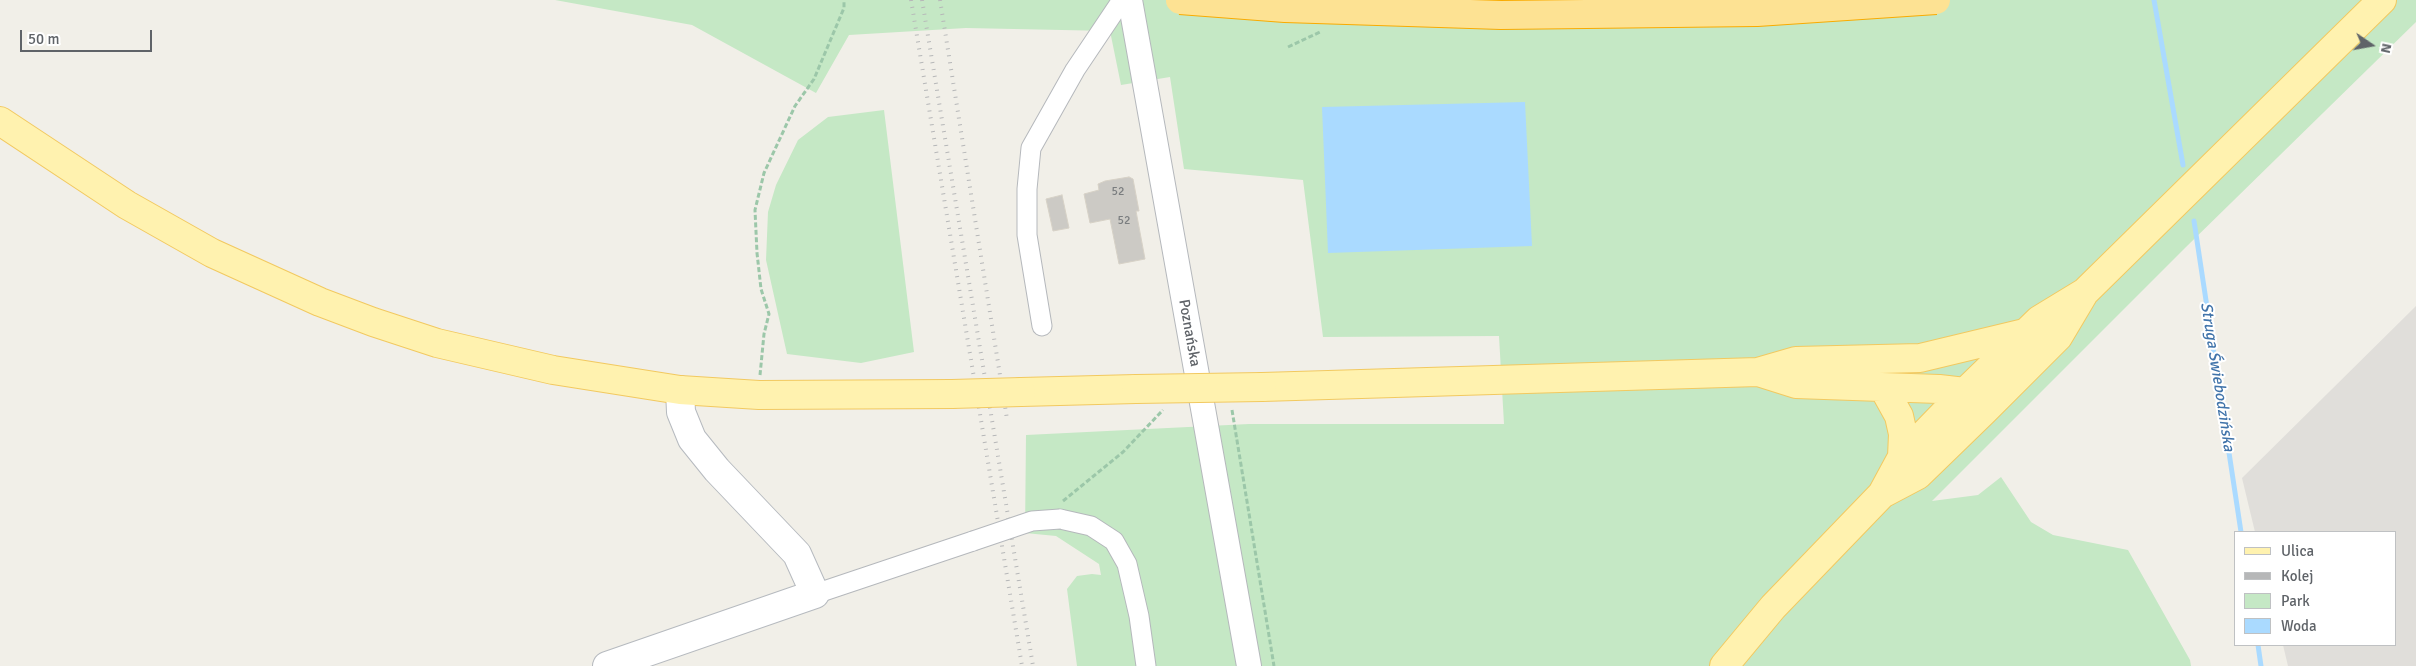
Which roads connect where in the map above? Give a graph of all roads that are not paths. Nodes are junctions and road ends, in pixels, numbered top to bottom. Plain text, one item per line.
1 (1122, 0) edge
2 (1130, 0) edge
3 (1180, 0) edge
4 (1936, 0) edge
5 (2382, 0) edge
6 (0, 121) edge
7 (2085, 292) junction
8 (1042, 326) dead end
9 (2024, 333) junction
10 (1920, 358) junction
11 (1758, 372) junction
12 (1884, 389) junction
13 (680, 390) junction
14 (1974, 402) junction
15 (1902, 457) junction
16 (1882, 494) junction
17 (815, 594) junction
18 (606, 666) edge
19 (1146, 666) edge
20 (1249, 666) edge
21 (1724, 666) edge

1 - 8 street
2 - 20 street, Poznańska
3 - 4 highway, bridge
5 - 7 main road
6 - 13 main road
7 - 9 main road
7 - 14 main road
9 - 10 main road
9 - 14 main road
10 - 11 main road
10 - 14 main road
11 - 12 main road
11 - 13 main road, bridge
12 - 14 main road
12 - 15 main road
13 - 17 main road
14 - 15 main road
14 - 16 main road
15 - 16 main road
16 - 21 main road
17 - 18 main road
17 - 19 street, bridge

